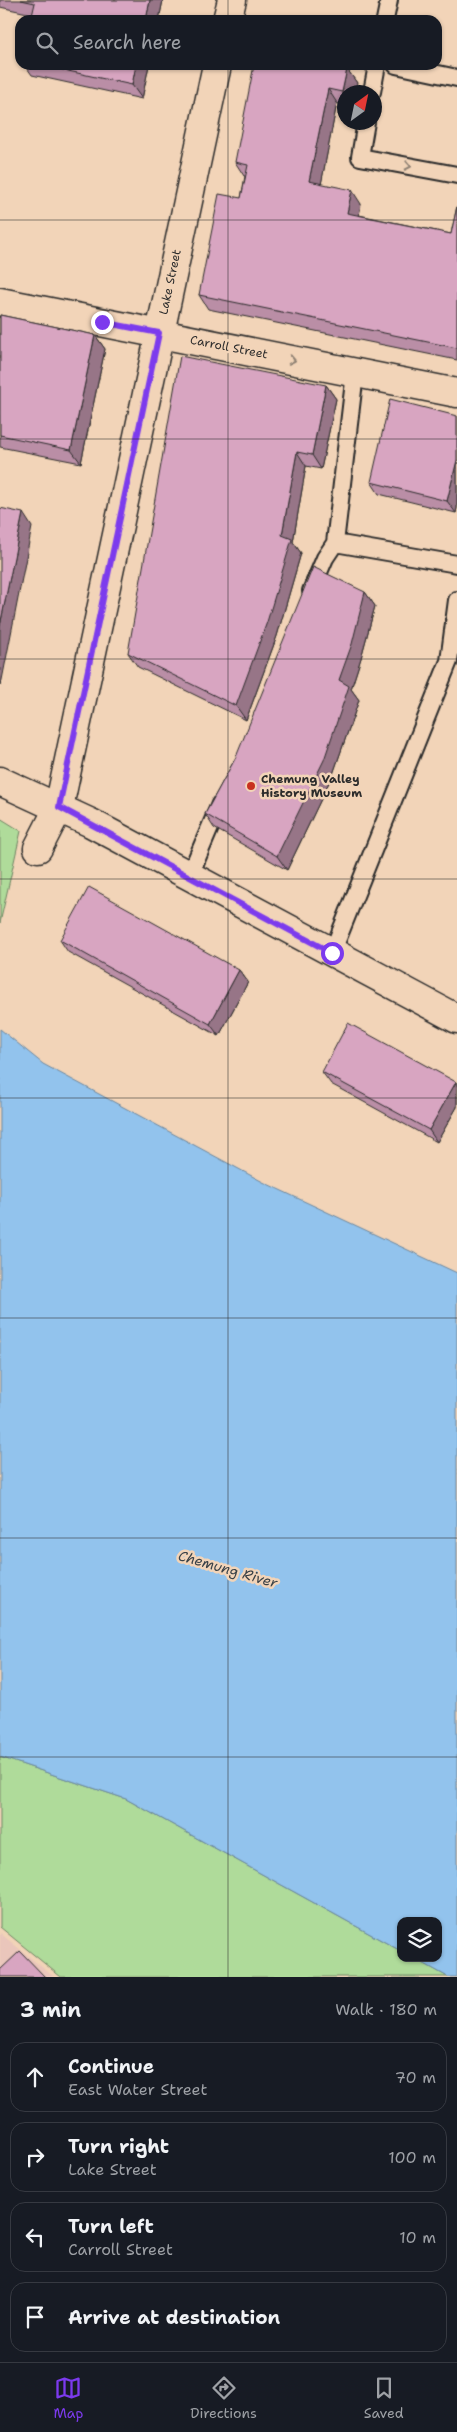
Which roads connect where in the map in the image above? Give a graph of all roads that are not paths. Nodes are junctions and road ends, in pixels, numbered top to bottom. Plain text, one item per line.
1 (232, 0) edge
2 (389, 0) edge
3 (228, 15) edge
4 (386, 15) edge
5 (216, 70) edge
6 (376, 70) edge
7 (419, 70) edge
8 (457, 78) edge
9 (373, 85) edge
10 (365, 130) edge
11 (457, 176) edge
12 (0, 302) edge
13 (159, 333) junction
14 (355, 373) junction
15 (457, 393) edge
16 (335, 543) junction
17 (457, 564) edge
18 (457, 600) edge
19 (306, 604) edge
20 (0, 781) edge
21 (228, 786) edge
22 (59, 807) junction
23 (38, 848) dead end
24 (189, 876) junction
25 (332, 953) junction
26 (457, 1019) edge

1 - 3 street
2 - 4 lane
5 - 13 street, Lake Street
6 - 9 lane
7 - 8 lane
10 -> 11 lane
12 - 13 street, Carroll Street
13 -> 14 street, Carroll Street
13 - 22 street, Lake Street
14 - 15 street, Carroll Street
14 - 16 lane
16 - 17 lane
16 - 19 lane
18 - 25 lane
20 - 22 street
21 - 24 lane
22 - 23 street, Lake Street
22 - 24 street
24 - 25 street
25 - 26 street

